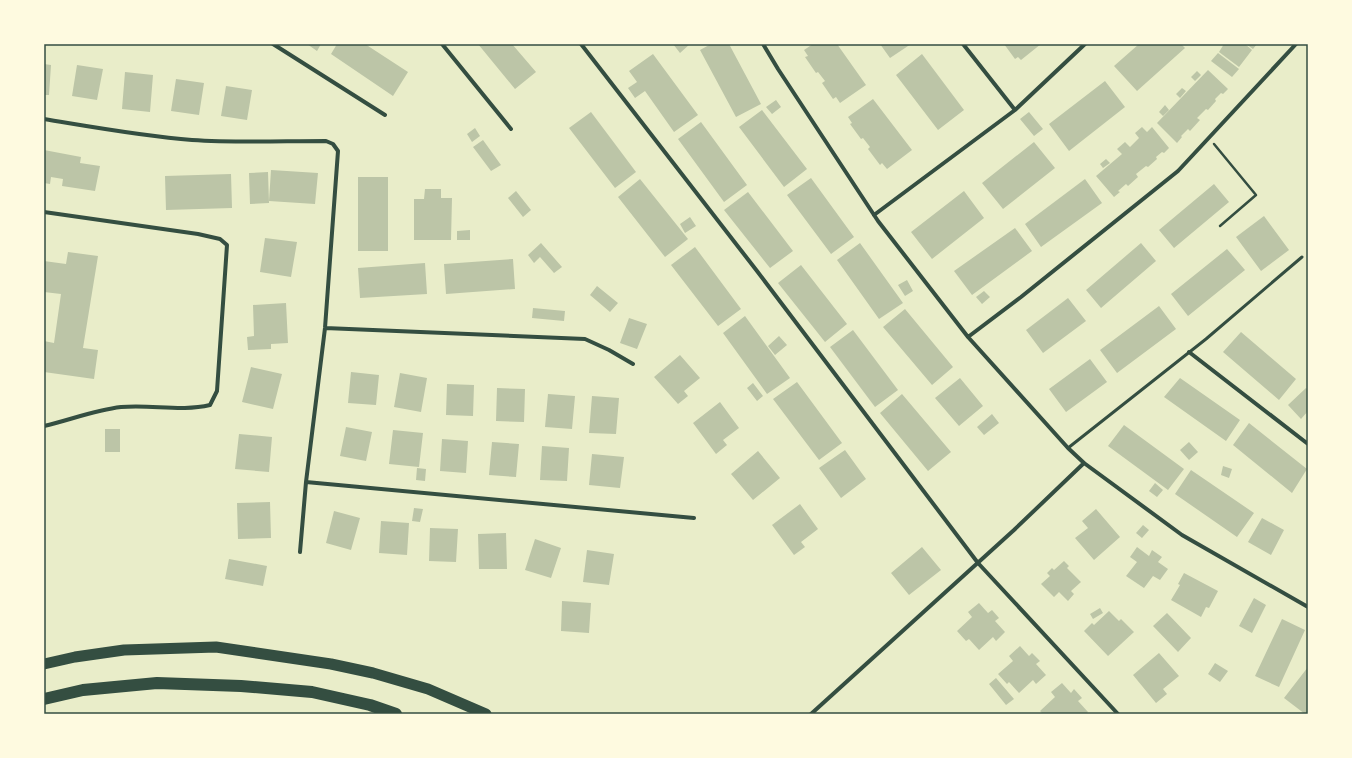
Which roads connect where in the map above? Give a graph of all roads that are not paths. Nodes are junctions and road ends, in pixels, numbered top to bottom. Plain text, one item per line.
1 (273, 44) edge
2 (442, 44) edge
3 (581, 44) edge
4 (763, 44) edge
5 (963, 44) edge
6 (1085, 44) edge
7 (1296, 44) edge
8 (1015, 110) junction
9 (385, 116) dead end
10 (44, 119) edge
11 (511, 129) dead end
12 (44, 212) edge
13 (874, 215) junction
14 (1302, 257) dead end
15 (325, 328) junction
16 (968, 336) junction
17 (1189, 352) junction
18 (633, 364) dead end
19 (44, 426) edge
20 (1308, 444) edge
21 (1068, 448) junction
22 (1084, 463) junction
23 (306, 482) junction
24 (694, 518) dead end
25 (300, 552) dead end
26 (978, 563) junction
27 (1308, 608) edge
28 (44, 664) edge
29 (44, 700) edge
30 (1115, 713) edge
31 (396, 714) edge
32 (486, 714) edge
33 (811, 714) edge

1 - 9 street
2 - 11 street
3 - 26 street
4 - 13 street
5 - 8 street
6 - 8 street
7 - 16 street
8 - 13 street
10 - 15 street
12 - 19 street
13 - 16 street
14 - 17 lane
15 - 18 street
15 - 23 street
16 - 21 street
17 - 20 street
17 - 21 lane
21 - 22 street
22 - 26 street
22 - 27 street
23 - 24 street
23 - 25 street
26 - 30 street
26 - 33 street
28 - 32 highway
29 - 31 highway

